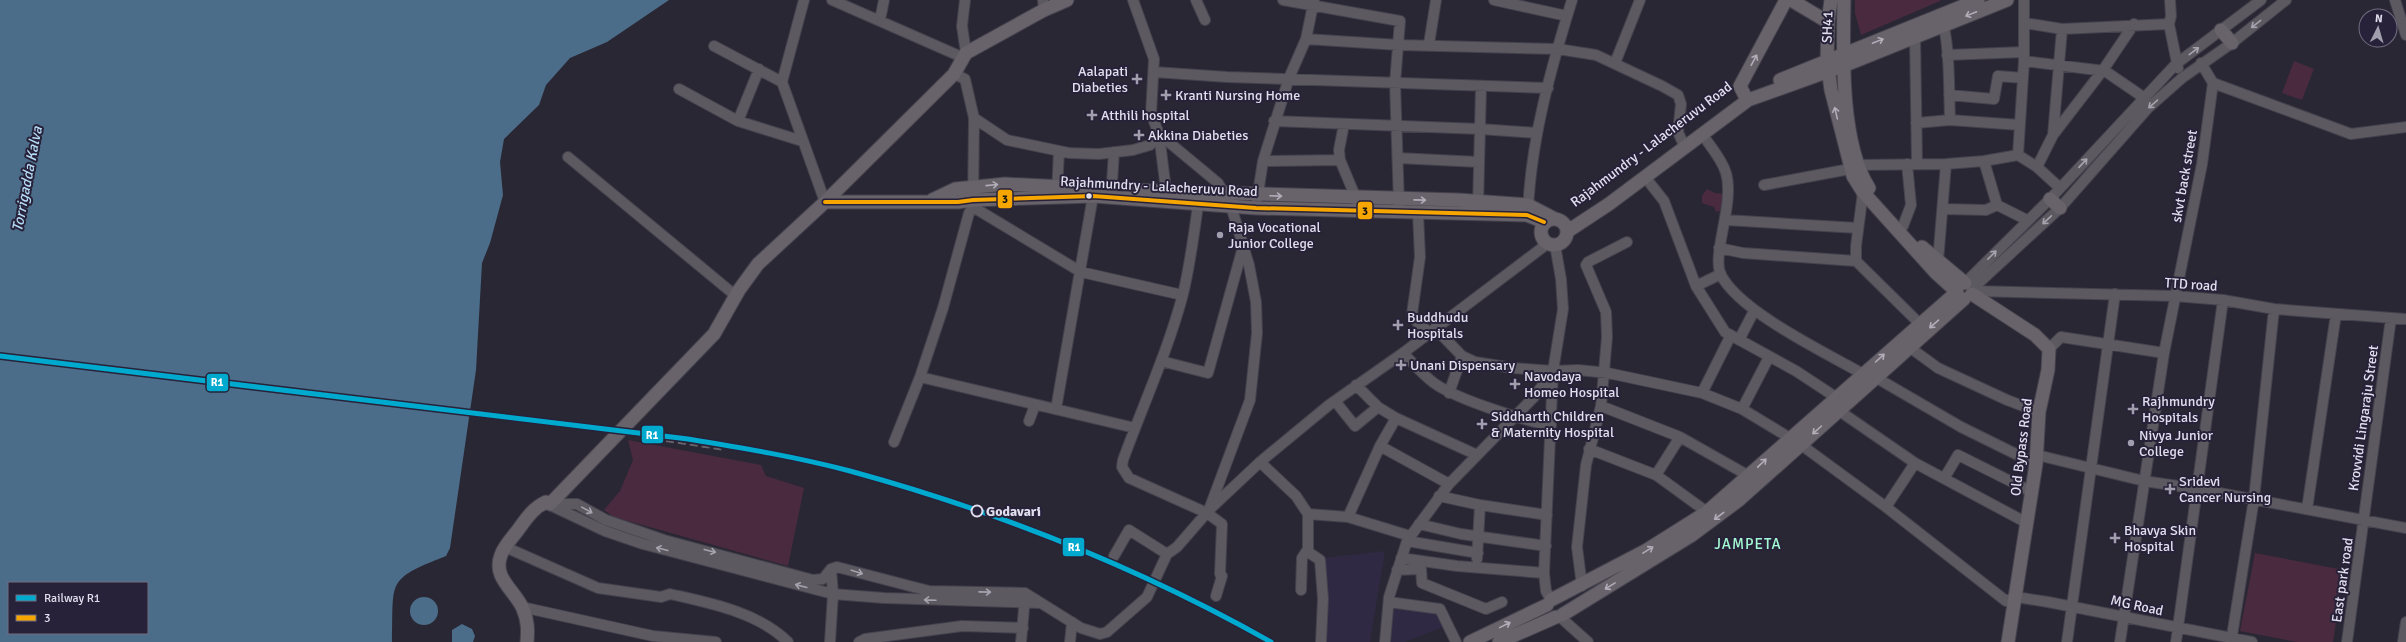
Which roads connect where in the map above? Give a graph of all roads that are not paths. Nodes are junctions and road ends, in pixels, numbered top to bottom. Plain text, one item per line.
1 (804, 0) edge
2 (884, 0) edge
3 (965, 0) edge
4 (1067, 0) edge
5 (1133, 0) edge
6 (1196, 0) edge
7 (1283, 0) edge
8 (1436, 0) edge
9 (1494, 0) edge
10 (1572, 0) edge
11 (1640, 0) edge
12 (1786, 0) edge
13 (1791, 0) edge
14 (1831, 0) edge
15 (1844, 0) edge
16 (1978, 0) edge
17 (2004, 0) edge
18 (2024, 0) edge
19 (2170, 0) edge
20 (2261, 0) edge
21 (2286, 0) edge
22 (2395, 0) edge
23 (837, 1) edge
24 (1313, 3) edge
25 (1043, 5) edge
26 (1567, 16) junction
27 (880, 20) junction
28 (1205, 20) dead end
29 (1942, 20) junction
30 (1828, 22) junction
31 (2025, 23) junction
32 (2134, 24) junction
33 (2169, 24) junction
34 (2062, 29) junction
35 (2221, 30) junction
36 (2406, 36) edge
37 (1915, 37) junction
38 (1306, 39) junction
39 (2232, 43) junction
40 (1429, 44) junction
41 (1399, 45) junction
42 (714, 46) dead end
43 (1558, 49) junction
44 (1947, 55) junction
45 (965, 56) junction
46 (2024, 57) junction
47 (1843, 61) junction
48 (1615, 63) junction
49 (2201, 63) junction
50 (2176, 64) junction
51 (2057, 65) junction
52 (1828, 67) junction
53 (759, 69) junction
54 (2103, 70) junction
55 (1154, 72) junction
56 (954, 74) junction
57 (1289, 78) junction
58 (2023, 78) junction
59 (2182, 78) junction
60 (782, 82) junction
61 (1394, 83) junction
62 (2214, 83) junction
63 (1481, 87) junction
64 (1548, 88) junction
65 (680, 90) dead end
66 (1744, 94) junction
67 (1949, 95) junction
68 (2143, 97) junction
69 (974, 118) junction
70 (1950, 120) junction
71 (738, 121) junction
72 (1274, 121) junction
73 (1916, 123) junction
74 (1344, 124) junction
75 (2020, 125) junction
76 (1397, 127) junction
77 (2406, 127) edge
78 (1480, 129) junction
79 (1536, 133) junction
80 (1159, 134) junction
81 (1702, 134) junction
82 (2053, 135) junction
83 (802, 141) junction
84 (1682, 141) junction
85 (1059, 151) junction
86 (1114, 152) junction
87 (2018, 155) junction
88 (568, 157) dead end
89 (1398, 158) junction
90 (1340, 160) junction
91 (1263, 161) junction
92 (1984, 161) junction
93 (1479, 162) junction
94 (1912, 164) junction
95 (1946, 164) junction
96 (1853, 167) junction
97 (2036, 167) junction
98 (1645, 177) junction
99 (1764, 185) dead end
100 (2060, 188) junction
101 (1057, 192) junction
102 (1863, 192) junction
103 (1111, 194) junction
104 (1224, 194) junction
105 (1094, 196) junction
106 (1167, 197) junction
107 (973, 198) junction
108 (1257, 201) junction
109 (825, 202) junction
110 (1198, 204) junction
111 (1359, 204) junction
112 (1997, 204) junction
113 (2055, 204) junction
114 (1231, 206) junction
115 (1399, 206) junction
116 (1478, 208) junction
117 (1944, 209) junction
118 (1528, 210) junction
119 (1418, 212) junction
120 (1550, 220) junction
121 (1726, 220) junction
122 (2027, 220) junction
123 (1903, 226) junction
124 (1858, 228) junction
125 (1567, 229) junction
126 (1627, 242) dead end
127 (1551, 244) junction
128 (1243, 247) junction
129 (1719, 248) junction
130 (1856, 261) junction
131 (1938, 261) junction
132 (1081, 272) junction
133 (1721, 274) junction
134 (1696, 286) junction
135 (1967, 291) junction
136 (2115, 294) junction
137 (1182, 295) junction
138 (736, 296) junction
139 (2175, 296) junction
140 (2223, 300) junction
141 (2274, 309) junction
142 (1754, 311) junction
143 (2336, 314) junction
144 (2391, 318) junction
145 (2406, 319) edge
146 (1920, 324) junction
147 (1432, 330) junction
148 (1735, 337) junction
149 (1905, 343) junction
150 (2109, 343) junction
151 (2049, 349) junction
152 (1403, 353) junction
153 (2164, 353) junction
154 (1462, 356) junction
155 (1769, 357) junction
156 (1161, 361) junction
157 (1553, 371) junction
158 (1603, 373) junction
159 (1869, 375) junction
160 (920, 377) junction
161 (1356, 386) junction
162 (1449, 393) junction
163 (1702, 393) junction
164 (1335, 402) junction
165 (1837, 404) junction
166 (1035, 405) junction
167 (1601, 406) junction
168 (1378, 407) junction
169 (1056, 408) junction
170 (1742, 409) junction
171 (2039, 412) junction
172 (1516, 416) junction
173 (1396, 418) junction
174 (1029, 421) dead end
175 (1551, 425) junction
176 (1135, 428) junction
177 (1680, 436) junction
178 (1795, 441) junction
179 (894, 442) dead end
180 (1380, 446) junction
181 (1589, 449) junction
182 (1477, 455) junction
183 (2036, 459) junction
184 (1260, 462) junction
185 (1915, 463) junction
186 (2091, 466) junction
187 (1656, 475) junction
188 (1945, 477) junction
189 (2144, 481) junction
190 (1748, 482) junction
191 (1448, 484) junction
192 (2198, 489) junction
193 (2032, 492) junction
194 (1439, 496) junction
195 (2254, 499) junction
196 (550, 504) junction
197 (1480, 506) junction
198 (1886, 507) junction
199 (2307, 509) junction
200 (1208, 511) junction
201 (1707, 512) junction
202 (1308, 514) junction
203 (1547, 515) junction
204 (1348, 517) junction
205 (2364, 521) junction
206 (2027, 523) junction
207 (1419, 524) junction
208 (2406, 528) edge
209 (1479, 537) junction
210 (1409, 539) junction
211 (1546, 546) junction
212 (505, 547) junction
213 (1308, 549) junction
214 (1478, 553) junction
215 (1167, 554) junction
216 (1114, 556) dead end
217 (1401, 558) junction
218 (1477, 567) junction
219 (831, 569) junction
220 (1397, 570) junction
221 (1544, 573) junction
222 (1582, 586) junction
223 (1301, 590) dead end
224 (833, 594) junction
225 (1216, 596) dead end
226 (2016, 597) junction
227 (1024, 598) junction
228 (1389, 602) junction
229 (1502, 602) dead end
230 (1549, 602) junction
231 (2073, 606) junction
232 (522, 607) junction
233 (1559, 616) junction
234 (2124, 616) junction
235 (1072, 622) junction
236 (2406, 622) edge
237 (1023, 628) junction
238 (2178, 628) junction
239 (1102, 638) edge
240 (2231, 639) edge
241 (527, 642) edge
242 (716, 642) edge
243 (788, 642) edge
244 (830, 642) edge
245 (859, 642) edge
246 (1021, 642) edge
247 (1070, 642) edge
248 (1321, 642) edge
249 (1385, 642) edge
250 (1456, 642) edge
251 (1470, 642) edge
252 (1499, 642) edge
253 (1588, 642) edge
254 (2008, 642) edge
255 (2067, 642) edge
256 (2120, 642) edge
257 (2176, 642) edge
258 (2252, 642) edge
259 (2347, 642) edge
260 (2403, 642) edge

1 - 60 street
2 - 27 street
3 - 45 street
4 - 25 main road
5 - 55 street
6 - 28 street
7 - 24 street
8 - 40 street
9 - 26 street
10 - 26 street
11 - 48 street
66 -> 12 main road
13 - 30 main road
14 - 30 main road
15 - 47 main road, SH41
16 - 29 main road, Rajahmundry - Lalacheruvu Road
17 -> 29 main road
18 - 31 street
19 - 33 street
20 - 35 street
21 -> 39 street
22 - 36 street
23 - 27 street
24 - 38 street
24 - 41 street
25 - 45 main road
26 - 43 street
27 - 45 street
29 - 37 main road
29 - 44 street
47 -> 29 main road, Rajahmundry - Lalacheruvu Road
30 - 52 main road
31 - 34 street
31 - 46 street
32 - 33 street
32 - 34 street
32 - 54 street
33 - 50 street
34 - 51 street
35 - 39 main road
50 -> 35 street
37 - 47 main road
37 - 73 street
38 - 41 street
38 - 57 street
39 - 49 street
40 - 41 street
40 - 43 street
41 - 61 street
42 - 53 street
43 - 48 street
43 - 64 street
44 - 46 street
44 - 67 street
45 - 56 main road
46 - 51 street
46 - 58 street
47 - 52 main road, Rajahmundry - Lalacheruvu Road
47 - 96 main road, SH41
48 - 84 street
49 - 59 street
49 - 62 street
50 - 59 street
50 - 68 street
51 - 54 street
51 - 82 street
52 - 66 main road, Rajahmundry - Lalacheruvu Road
52 - 81 main road
96 -> 52 main road
53 - 60 street
53 - 71 street
54 - 68 street
54 - 82 street
55 - 57 street
55 - 80 street
56 - 69 street
56 - 109 main road
57 - 61 street
57 - 72 street
58 - 67 street
58 - 75 street
59 -> 113 street
60 - 83 street
61 - 63 street
61 - 76 street
62 - 77 street
62 - 139 street, skvt back street
63 - 64 street
63 - 78 street
64 - 79 street
65 - 71 street
66 - 84 main road, Rajahmundry - Lalacheruvu Road
67 - 70 street
100 -> 68 street
69 - 85 street
69 - 107 street
70 - 73 street
70 - 75 street
71 - 83 street
72 - 74 street
72 - 91 street
73 - 94 street
74 - 76 street
74 - 90 street
75 - 87 street
76 - 78 street
76 - 89 street
78 - 79 street
78 - 93 street
79 - 118 street
80 - 86 street
80 - 104 street
80 - 106 street
81 - 98 main road
81 - 121 street
82 - 97 street
83 - 109 street
84 - 125 main road, Rajahmundry - Lalacheruvu Road
85 - 86 street
85 - 101 street
86 - 103 street
87 - 92 street
87 - 97 street
88 - 138 street
89 - 93 street
89 - 115 street
90 - 91 street
90 - 111 street
91 - 108 street
92 - 95 street
92 - 112 street
93 - 116 street
94 - 95 street
94 - 96 street
94 - 123 street
95 - 117 street
96 - 99 street
96 - 102 main road
96 - 123 main road
97 - 100 street
98 - 125 main road
98 - 134 street
100 - 113 street
101 - 103 main road
101 - 105 main road, Rajahmundry - Lalacheruvu Road
101 - 107 main road, Rajahmundry - Lalacheruvu Road
102 - 124 street
102 - 135 main road
103 - 105 main road, Rajahmundry - Lalacheruvu Road
103 - 106 main road, Rajahmundry - Lalacheruvu Road
104 - 106 main road
104 - 108 main road
104 - 114 street
105 - 132 street
106 - 110 main road, Rajahmundry - Lalacheruvu Road
107 - 109 main road, Rajahmundry - Lalacheruvu Road
107 - 132 street
107 - 160 street
108 - 111 main road, Rajahmundry - Lalacheruvu Road
108 - 114 main road, Rajahmundry - Lalacheruvu Road
109 - 138 main road
110 - 114 main road, Rajahmundry - Lalacheruvu Road
110 - 137 street
111 - 115 main road, Rajahmundry - Lalacheruvu Road
112 - 117 street
112 - 122 street
113 - 122 street
113 -> 135 street
114 - 128 street
115 -> 116 main road
115 - 119 main road, Rajahmundry - Lalacheruvu Road
116 - 118 main road, Rajahmundry - Lalacheruvu Road
116 - 119 main road, Rajahmundry - Lalacheruvu Road
117 - 131 street
118 - 120 main road, Rajahmundry - Lalacheruvu Road
119 - 147 street
120 - 125 main road, Rajahmundry - Lalacheruvu Road
120 - 127 main road
121 - 124 street
121 - 129 street
135 -> 122 street
123 - 131 main road
124 - 130 street
125 - 127 main road, Rajahmundry - Lalacheruvu Road
126 - 158 street
127 - 147 street
127 - 157 street
128 - 156 street
128 - 200 street
129 - 130 street
129 - 133 street
130 - 146 street
131 - 135 main road
132 - 137 street
132 - 169 street
133 - 134 street
133 - 142 street
134 - 148 street
135 - 136 street, TTD road
135 - 146 main road
135 -> 149 main road
135 - 151 main road
136 - 139 street, TTD road
136 - 150 street
137 - 156 street
138 - 196 main road
139 - 140 street, TTD road
139 - 153 street, skvt back street
140 - 141 street, TTD road
140 - 192 street
141 - 143 street, TTD road
141 - 195 street
142 - 148 street
142 - 159 street
143 - 144 street, TTD road
143 - 199 street
144 - 145 street, TTD road
144 - 205 street, Krovvidi Lingaraju Street
146 - 149 main road
147 - 152 street
147 - 154 street
148 - 155 street
148 - 163 street
149 - 159 main road
149 - 171 street
150 - 151 street
150 - 153 street
150 - 186 street
151 - 171 main road, Old Bypass Road
152 - 161 street
152 - 162 street
153 - 189 street, skvt back street
154 - 157 street
154 - 162 street
155 - 165 street
155 - 170 street
156 - 176 street
157 - 158 street
157 - 172 street
157 - 175 street
158 - 163 street
158 - 167 street
159 - 165 main road
159 - 183 street
160 - 166 street
160 - 179 street
161 - 164 street
161 - 168 street
162 - 172 street
163 - 170 street
164 - 168 street
164 - 184 street
165 - 178 main road
165 - 185 street
166 - 169 street
166 - 174 street
167 - 177 street
167 - 181 street
168 - 173 street
169 - 176 street
170 - 178 street
171 - 183 main road, Old Bypass Road
172 - 175 street
172 - 182 street
173 - 180 street
173 - 182 street
175 - 203 street
176 - 200 street
177 - 187 street
177 - 190 street
178 - 190 main road
178 - 198 street
180 - 191 street
180 - 204 street
181 - 187 street
181 - 222 street
182 - 191 street
183 - 186 street
183 - 193 main road, Old Bypass Road
184 - 200 street
184 - 202 street
185 - 188 street
185 - 198 street
186 - 189 street
186 - 231 street
187 - 201 street
188 - 193 street
188 - 206 street
189 - 192 street
189 - 234 street, skvt back street
190 - 201 main road
190 -> 233 main road
191 - 194 street
192 - 195 street
192 - 238 street
193 - 206 main road, Old Bypass Road
194 - 197 street
194 - 207 street
195 - 199 street
195 - 240 street
196 - 212 main road
196 -> 219 street
224 -> 196 street
197 - 203 street
197 - 209 street
198 - 226 street, MG Road
199 - 205 street
200 - 215 street
200 - 225 street
222 -> 201 main road
202 - 204 street
202 - 213 street
203 - 211 street
204 - 210 street
205 - 208 street
205 - 259 street, East park road
206 - 226 main road, Old Bypass Road
207 - 209 street
207 - 210 street
209 - 211 street
209 - 214 street
210 - 214 street
210 - 217 street
211 - 221 street
212 - 232 main road
212 - 243 street
213 - 223 street
213 - 248 street
214 - 218 street
215 - 216 street
215 - 239 street
217 - 218 street
217 - 220 street
218 - 221 street
219 - 224 street
219 -> 227 street
220 - 228 street
220 - 229 street
221 - 230 street
222 - 230 main road
227 -> 224 street
224 - 244 street
226 - 231 street, MG Road
226 - 254 main road, Old Bypass Road
227 - 235 street
227 - 237 street
228 - 249 street
228 - 250 street
230 - 233 main road
251 -> 230 main road
231 - 234 street, MG Road
231 - 255 street
232 - 241 main road
232 - 242 street
233 - 252 main road
233 - 253 street
234 - 238 street, MG Road
234 - 256 street, skvt back street
235 - 239 street
235 - 247 street
236 - 260 street
237 - 245 street
237 - 246 street
238 - 240 street, MG Road
238 - 257 street
240 - 258 street, MG Road

